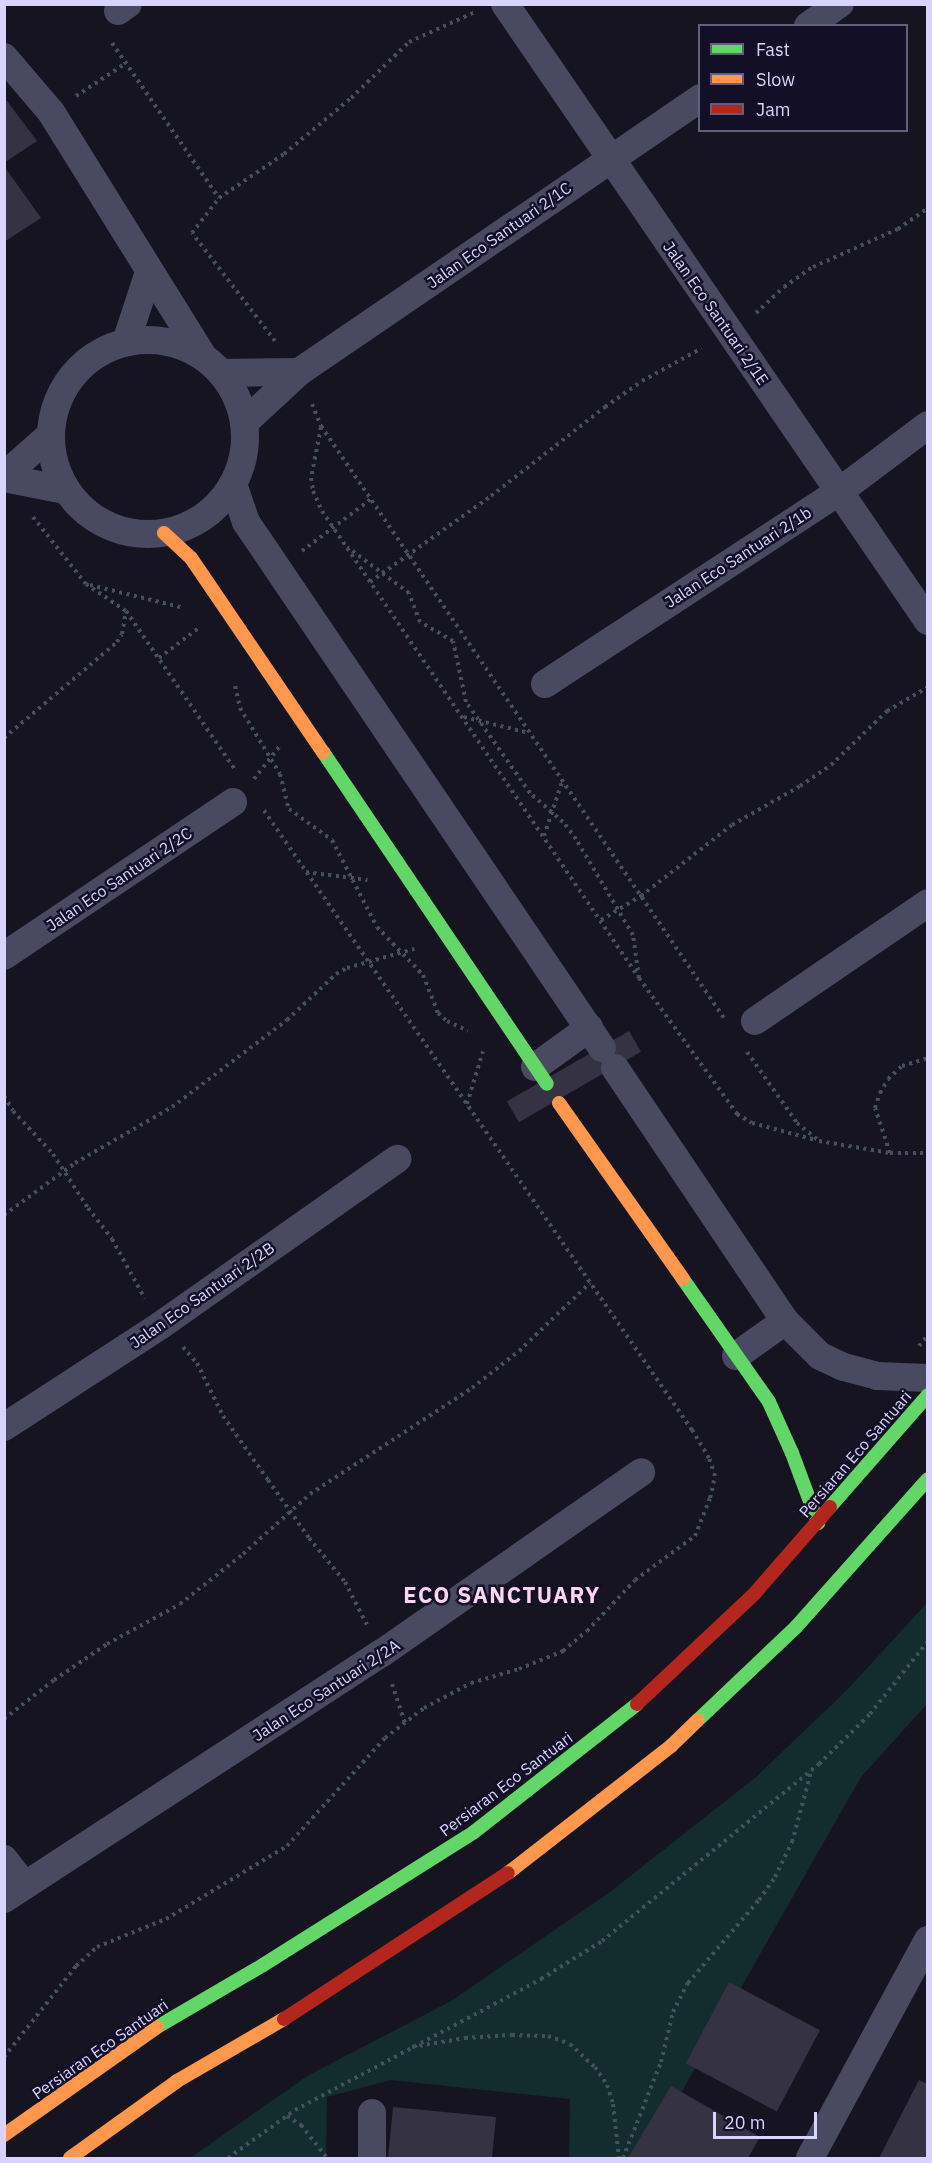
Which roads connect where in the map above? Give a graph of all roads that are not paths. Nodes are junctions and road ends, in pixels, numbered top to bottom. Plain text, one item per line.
1 (840, 4) edge
2 (494, 6) edge
3 (811, 24) edge
4 (4, 57) edge
5 (698, 99) edge
6 (610, 158) junction
7 (149, 272) junction
8 (126, 342) junction
9 (212, 364) junction
10 (299, 372) junction
11 (245, 422) junction
12 (927, 425) edge
13 (49, 436) junction
14 (4, 477) edge
15 (233, 484) junction
16 (65, 490) junction
17 (840, 491) junction
18 (164, 533) junction
19 (927, 621) edge
20 (545, 684) dead end
21 (245, 793) road end
22 (927, 903) edge
23 (4, 956) edge
24 (755, 1021) dead end
25 (602, 1048) junction
26 (541, 1075) joint
27 (559, 1102) dead end
28 (397, 1160) dead end
29 (785, 1321) junction
30 (736, 1356) junction
31 (927, 1378) edge
32 (927, 1395) edge
33 (4, 1427) edge
34 (641, 1472) dead end
35 (927, 1479) edge
36 (818, 1523) junction
37 (4, 1859) edge
38 (14, 1892) edge
39 (927, 1940) edge
40 (372, 2113) dead end
41 (4, 2135) edge
42 (70, 2158) edge
43 (372, 2158) edge
44 (810, 2158) edge

1 - 3 street
2 - 6 street, Jalan Eco Santuari 2/1E
4 - 7 street
5 - 6 street, Jalan Eco Santuari 2/1C
6 - 10 street, Jalan Eco Santuari 2/1C
6 - 17 street, Jalan Eco Santuari 2/1E
7 - 8 street
7 - 9 street
8 - 9 street
8 - 13 street
9 - 10 street
9 - 11 street
10 - 11 street, Jalan Eco Santuari 2/1C
11 - 15 street
12 - 17 street, Jalan Eco Santuari 2/1b
13 - 14 street
13 - 16 street
14 - 16 street
15 - 18 street
15 - 25 street
16 - 18 street
17 - 19 street, Jalan Eco Santuari 2/1E
17 - 20 street, Jalan Eco Santuari 2/1b
18 - 26 street
21 - 23 street, Jalan Eco Santuari 2/2C
22 - 24 street
25 - 26 street
25 - 29 street
27 - 30 street
28 - 33 street, Jalan Eco Santuari 2/2B
29 - 30 street
29 - 31 street
30 - 36 street
32 - 36 street, Persiaran Eco Santuari
34 - 38 street, Jalan Eco Santuari 2/2A
35 - 42 street
36 - 41 street, Persiaran Eco Santuari
37 - 38 street
39 - 44 street
40 - 43 street

